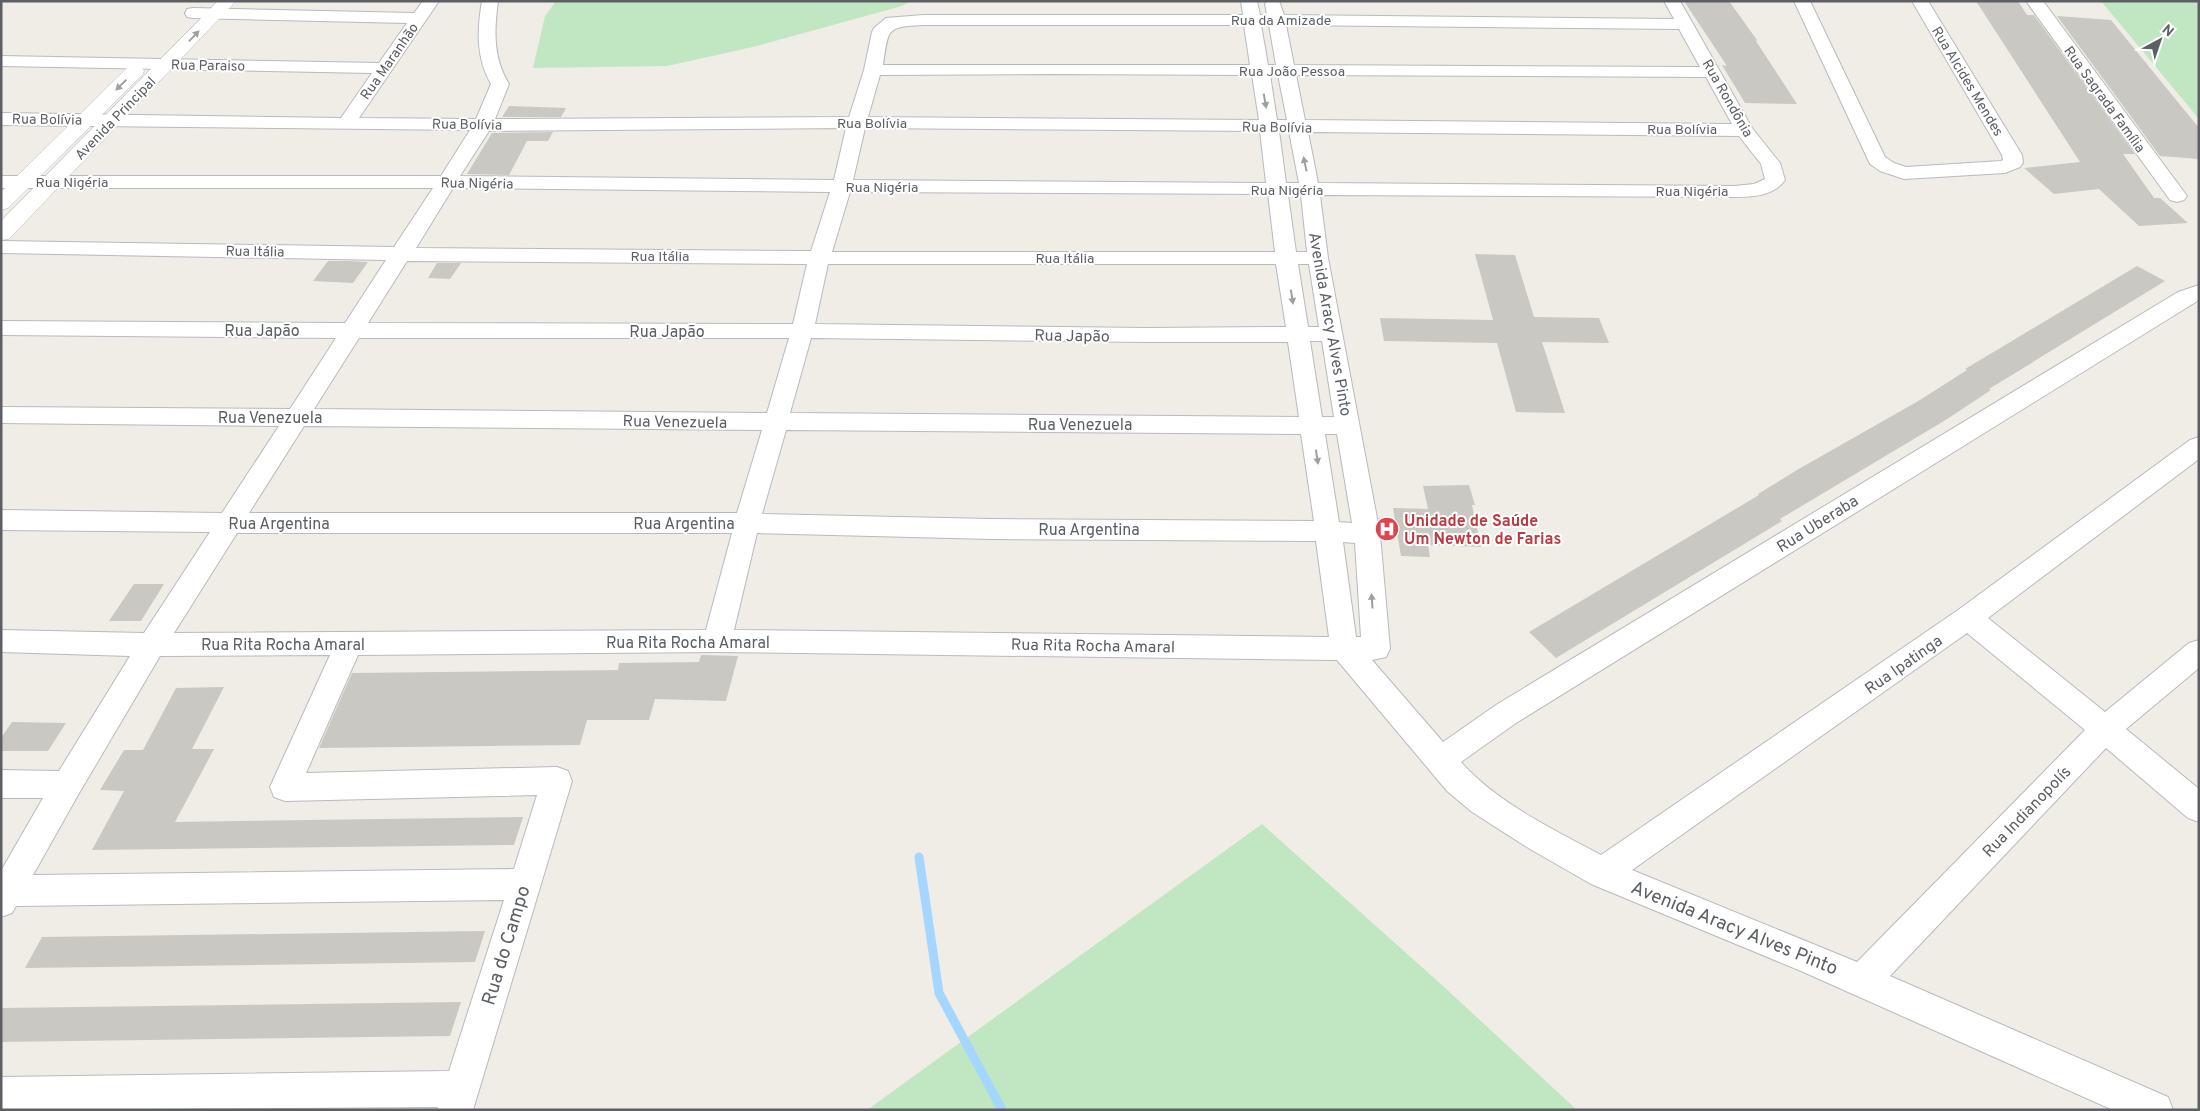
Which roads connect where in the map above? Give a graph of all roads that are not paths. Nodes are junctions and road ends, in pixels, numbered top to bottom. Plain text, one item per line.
1 (431, 1) edge
2 (490, 1) edge
3 (1672, 1) edge
4 (1802, 1) edge
5 (1920, 1) edge
6 (2034, 1) edge
7 (1014, 5) dead end
8 (210, 7) edge
9 (1250, 10) edge
10 (1275, 10) edge
11 (419, 18) junction
12 (986, 21) junction
13 (1686, 24) junction
14 (1, 61) edge
15 (142, 65) junction
16 (166, 65) junction
17 (384, 68) junction
18 (873, 70) junction
19 (1259, 71) junction
20 (1288, 71) junction
21 (1712, 72) junction
22 (1, 118) edge
23 (86, 120) junction
24 (113, 121) junction
25 (347, 122) junction
26 (857, 122) junction
27 (483, 124) junction
28 (1269, 126) junction
29 (1297, 127) junction
30 (1744, 130) junction
31 (1, 182) edge
32 (22, 182) junction
33 (54, 182) junction
34 (447, 182) junction
35 (842, 187) junction
36 (1278, 190) junction
37 (1310, 190) junction
38 (1764, 190) joint
39 (2177, 196) dead end
40 (1, 204) edge
41 (1, 234) edge
42 (1, 247) edge
43 (400, 254) junction
44 (820, 258) junction
45 (1286, 258) junction
46 (1318, 258) junction
47 (2194, 292) edge
48 (1, 328) edge
49 (351, 330) junction
50 (802, 331) junction
51 (1298, 334) junction
52 (1333, 334) junction
53 (1, 416) edge
54 (296, 417) junction
55 (778, 422) junction
56 (1312, 426) junction
57 (1348, 426) junction
58 (2199, 446) edge
59 (1, 520) edge
60 (231, 523) junction
61 (747, 523) junction
62 (1328, 531) junction
63 (1367, 534) junction
64 (1968, 618) junction
65 (717, 641) junction
66 (1, 642) edge
67 (349, 643) junction
68 (152, 645) junction
69 (2199, 651) edge
70 (1361, 656) junction
71 (2106, 729) junction
72 (1439, 761) junction
73 (1, 784) edge
74 (67, 785) junction
75 (2199, 808) edge
76 (1602, 873) junction
77 (524, 884) junction
78 (5, 896) edge
79 (1863, 980) junction
80 (1, 1095) edge
81 (457, 1099) edge
82 (2155, 1110) edge

1 - 11 street, Rua Maranhão
2 - 27 street
3 - 13 street, Rua Rondônia
4 - 5 street, Rua Alcides Mendes
6 - 39 street, Rua Sagrada Família
7 - 12 street
8 - 11 street
8 - 15 street, Avenida Principal
16 -> 8 street, Avenida Principal
9 - 10 street, Rua da Amizade
9 - 12 street, Rua da Amizade
9 - 19 street, Avenida Aracy Alves Pinto
10 - 13 street, Rua da Amizade
10 - 20 street, Avenida Aracy Alves Pinto
11 - 17 street, Rua Maranhão
12 - 18 street, Rua da Amizade
13 - 21 street, Rua Rondônia
14 - 15 street, Rua Paraiso
15 - 16 street, Rua Paraiso
15 -> 23 street, Avenida Principal
16 - 17 street, Rua Paraiso
16 - 24 street, Avenida Principal
17 - 25 street, Rua Maranhão
18 - 19 street, Rua João Pessoa
18 - 26 street
19 - 20 street, Rua João Pessoa
19 -> 28 street, Avenida Aracy Alves Pinto
20 - 21 street, Rua João Pessoa
20 - 29 street, Avenida Aracy Alves Pinto
21 - 30 street, Rua Rondônia
22 - 23 street, Rua Bolívia
23 - 24 street, Rua Bolívia
23 - 32 street, Avenida Principal
24 - 25 street, Rua Bolívia
24 - 33 street, Avenida Principal
25 - 27 street, Rua Bolívia
26 - 27 street, Rua Bolívia
26 - 28 street, Rua Bolívia
26 - 35 street
27 - 34 street
28 - 29 street, Rua Bolívia
28 - 36 street, Avenida Aracy Alves Pinto
29 - 30 street, Rua Bolívia
37 -> 29 street, Avenida Aracy Alves Pinto
30 - 38 street, Rua Rondônia
31 - 32 street, Rua Nigéria
32 - 33 street, Rua Nigéria
32 - 40 street, Avenida Principal
33 - 34 street, Rua Nigéria
33 - 41 street, Avenida Principal
34 - 35 street, Rua Nigéria
34 - 43 street
35 - 36 street, Rua Nigéria
35 - 44 street
36 - 37 street, Rua Nigéria
36 - 45 street, Avenida Aracy Alves Pinto
37 - 38 street, Rua Nigéria
37 - 46 street, Avenida Aracy Alves Pinto
42 - 43 street, Rua Itália
43 - 44 street, Rua Itália
43 - 49 street
44 - 45 street, Rua Itália
44 - 50 street
45 - 46 street, Rua Itália
45 -> 51 street, Avenida Aracy Alves Pinto
46 - 52 street, Avenida Aracy Alves Pinto
47 - 72 street, Rua Uberaba
48 - 49 street, Rua Japão
49 - 50 street, Rua Japão
49 - 54 street
50 - 51 street, Rua Japão
50 - 55 street
51 - 52 street, Rua Japão
51 - 56 street, Avenida Aracy Alves Pinto
52 - 57 street, Avenida Aracy Alves Pinto
53 - 54 street, Rua Venezuela
54 - 55 street, Rua Venezuela
54 - 60 street
55 - 56 street, Rua Venezuela
55 - 61 street
56 - 57 street, Rua Venezuela
56 -> 62 street, Avenida Aracy Alves Pinto
57 - 63 street, Avenida Aracy Alves Pinto
58 - 64 street, Rua Ipatinga
59 - 60 street, Rua Argentina
60 - 61 street, Rua Argentina
60 - 68 street
61 - 62 street, Rua Argentina
61 - 65 street
62 - 63 street, Rua Argentina
62 - 70 street, Avenida Aracy Alves Pinto
70 -> 63 street, Avenida Aracy Alves Pinto
64 - 71 street
64 - 76 street, Rua Ipatinga
65 - 67 street, Rua Rita Rocha Amaral
65 - 70 street, Rua Rita Rocha Amaral
66 - 68 street, Rua Rita Rocha Amaral
67 - 68 street, Rua Rita Rocha Amaral
67 - 77 street, Rua do Campo
68 - 74 street
69 - 71 street, Rua Indianopolís
70 - 72 street, Avenida Aracy Alves Pinto
71 - 75 street
71 - 79 street, Rua Indianopolís
72 - 76 street, Avenida Aracy Alves Pinto
73 - 74 street
74 - 78 street
76 - 79 street, Avenida Aracy Alves Pinto
77 - 78 street
77 - 81 street, Rua do Campo
79 - 82 street, Avenida Aracy Alves Pinto
80 - 81 street

